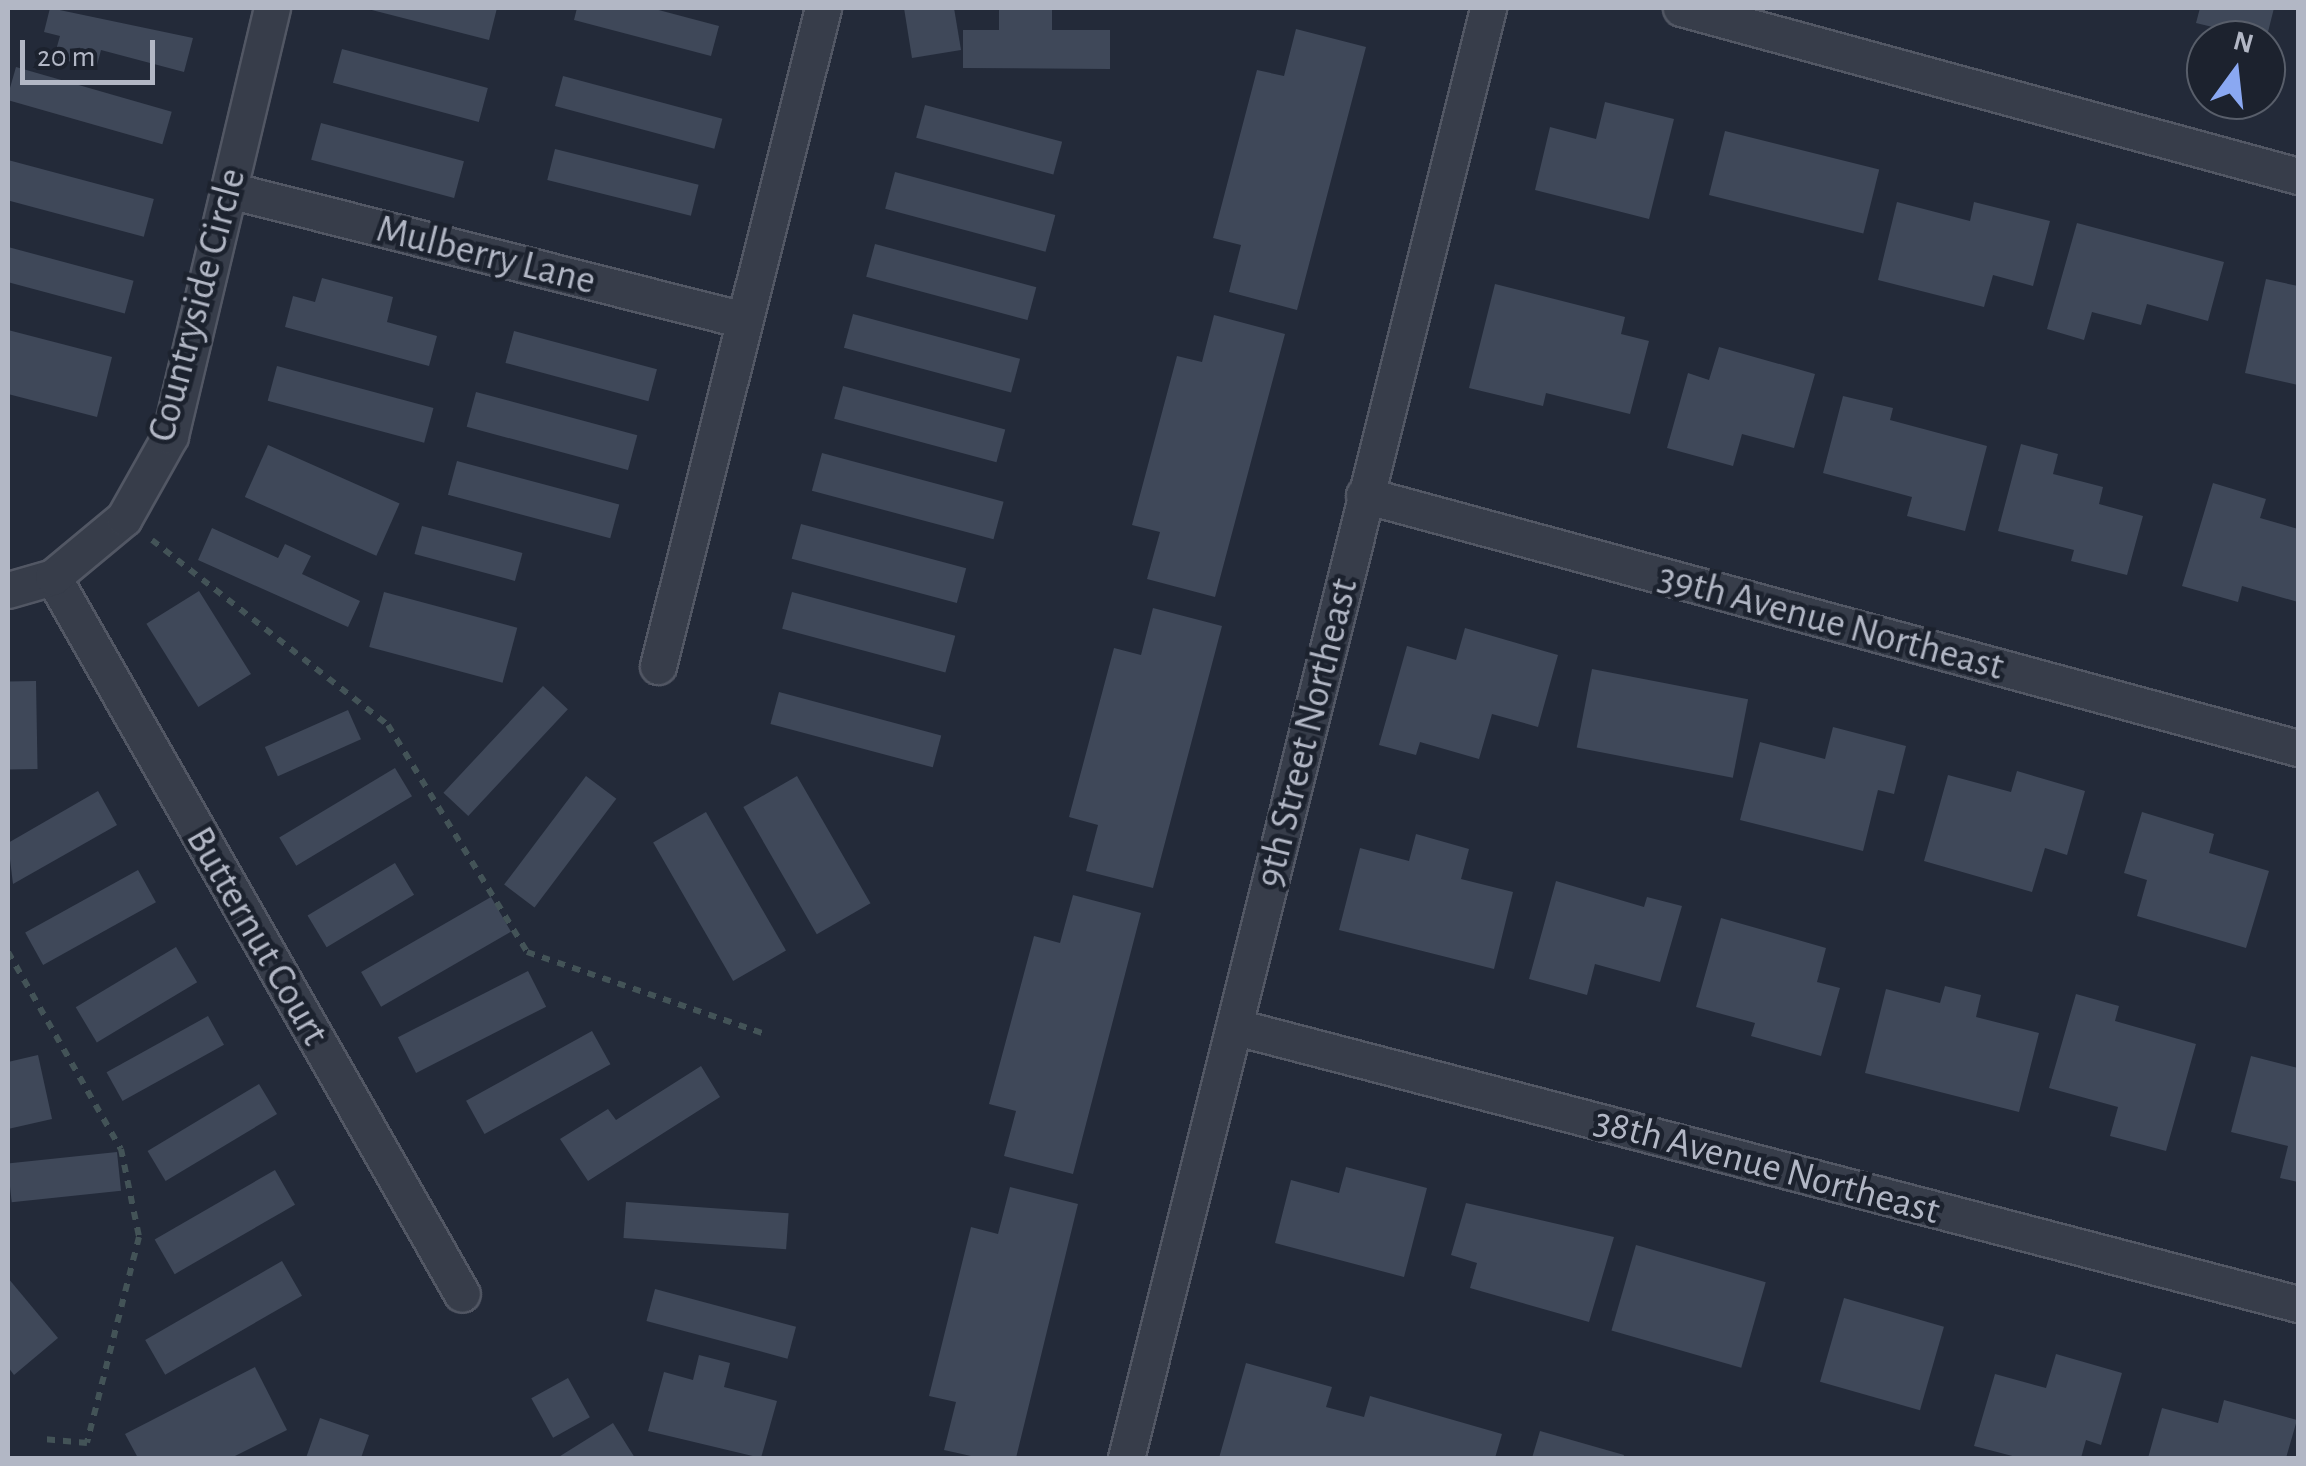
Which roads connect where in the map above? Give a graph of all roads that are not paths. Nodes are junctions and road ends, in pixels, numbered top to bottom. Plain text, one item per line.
1 (272, 8) edge
2 (823, 8) edge
3 (1488, 8) edge
4 (1682, 8) edge
5 (2298, 176) edge
6 (228, 190) junction
7 (744, 320) junction
8 (1364, 495) junction
9 (53, 577) junction
10 (8, 590) edge
11 (658, 666) dead end
12 (2298, 748) edge
13 (1236, 1027) junction
14 (462, 1294) dead end
15 (2298, 1304) edge
16 (1126, 1458) edge

1 - 6 street, Countryside Circle
2 - 7 street
3 - 8 street, 9th Street Northeast
4 - 5 street
6 - 7 street, Mulberry Lane
6 - 9 street, Countryside Circle
7 - 11 street
8 - 12 street, 39th Avenue Northeast
8 - 13 street, 9th Street Northeast
9 - 10 street, Countryside Circle
9 - 14 street, Butternut Court
13 - 15 street, 38th Avenue Northeast
13 - 16 street, 9th Street Northeast

